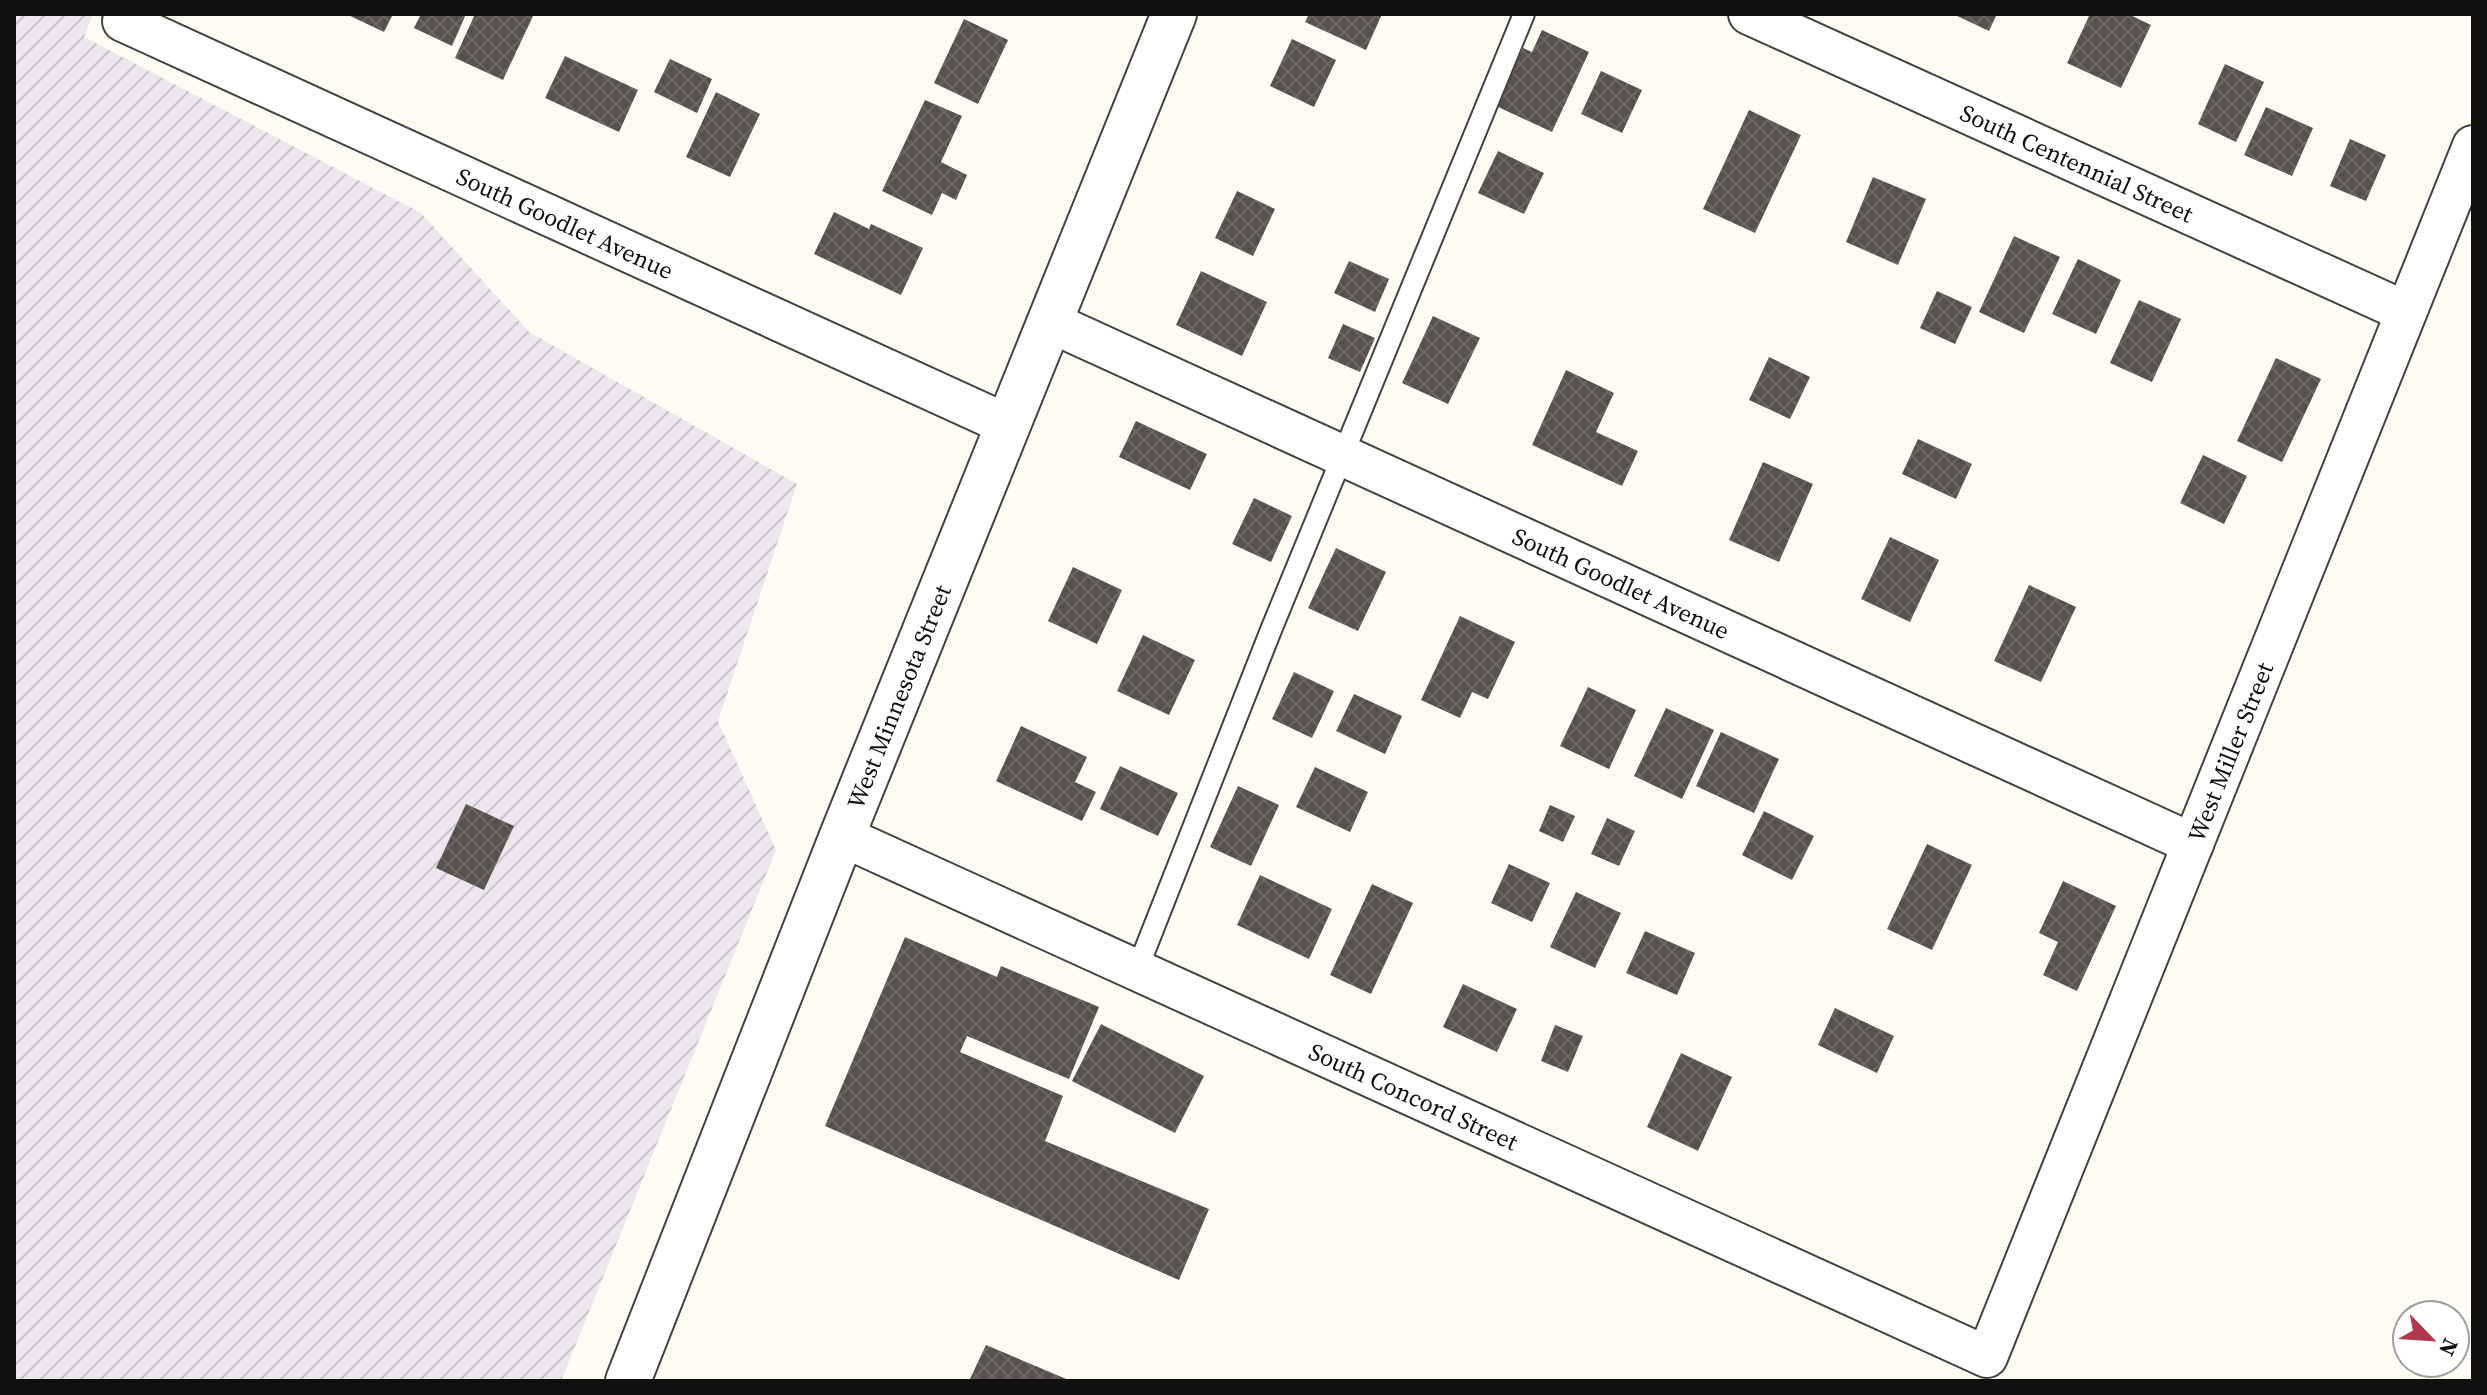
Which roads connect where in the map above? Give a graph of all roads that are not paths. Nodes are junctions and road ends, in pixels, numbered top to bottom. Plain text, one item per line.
1 (1174, 14) edge
2 (1524, 14) edge
3 (1749, 14) edge
4 (123, 21) dead end
5 (2473, 146) edge
6 (2406, 312) junction
7 (1050, 322) junction
8 (1008, 425) junction
9 (1343, 456) junction
10 (842, 836) junction
11 (2193, 844) junction
12 (1137, 970) junction
13 (1987, 1357) joint
14 (628, 1381) edge

1 - 7 street, West Minnesota Street
2 - 9 lane
3 - 6 street, South Centennial Street
4 - 8 street, South Goodlet Avenue
5 - 6 street, West Miller Street
6 - 11 street, West Miller Street
7 - 8 street, West Minnesota Street
7 - 9 street, South Goodlet Avenue
8 - 10 street, West Minnesota Street
9 - 11 street, South Goodlet Avenue
9 - 12 lane
10 - 12 street, South Concord Street
10 - 14 street, West Minnesota Street
11 - 13 street, West Miller Street
12 - 13 street, South Concord Street

